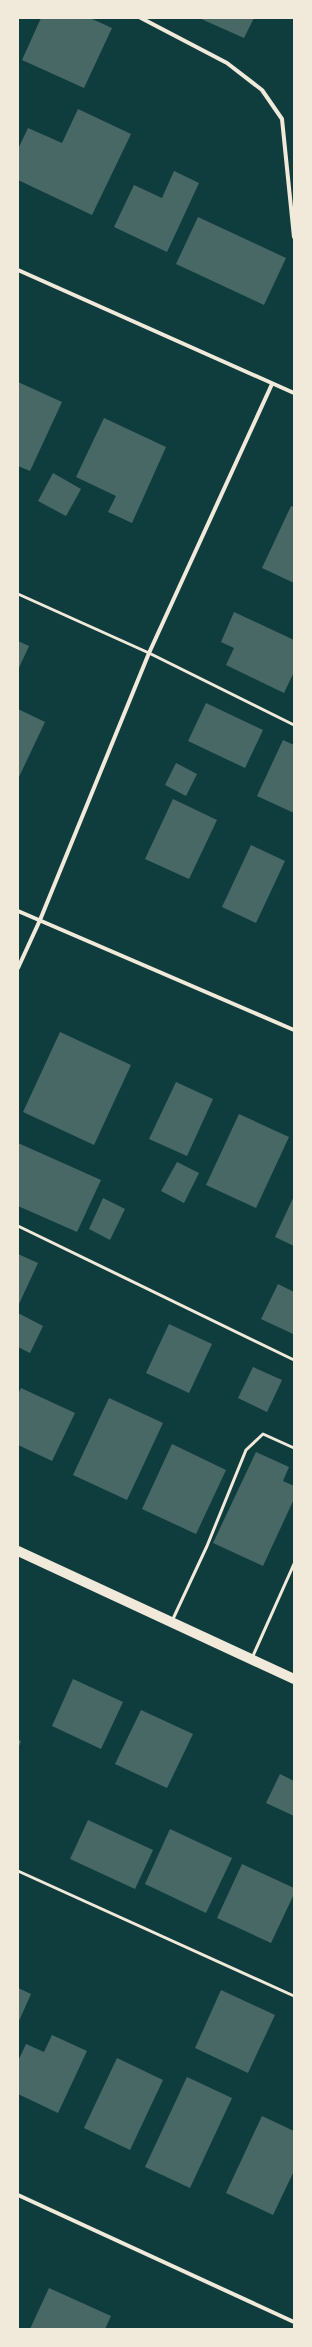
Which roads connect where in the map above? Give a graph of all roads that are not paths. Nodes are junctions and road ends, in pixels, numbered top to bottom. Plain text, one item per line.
1 (141, 18) edge
2 (294, 237) edge
3 (18, 270) edge
4 (272, 384) junction
5 (294, 393) edge
6 (18, 594) edge
7 (149, 653) junction
8 (294, 725) edge
9 (18, 911) edge
10 (40, 920) junction
11 (18, 968) edge
12 (294, 1030) edge
13 (18, 1226) edge
14 (294, 1360) edge
15 (294, 1448) edge
16 (18, 1551) edge
17 (294, 1564) edge
18 (172, 1622) junction
19 (251, 1659) junction
20 (294, 1679) edge
21 (18, 1871) edge
22 (294, 1996) edge
23 (18, 2195) edge
24 (294, 2322) edge

1 - 2 street
3 - 4 street
4 - 5 street
4 - 7 street
6 - 7 lane
7 - 8 lane
7 - 10 street
9 - 10 street
10 - 11 street
10 - 12 street
13 - 14 lane
15 - 18 lane
16 - 18 main road
17 - 19 lane
18 - 19 main road
19 - 20 main road
21 - 22 lane
23 - 24 street

